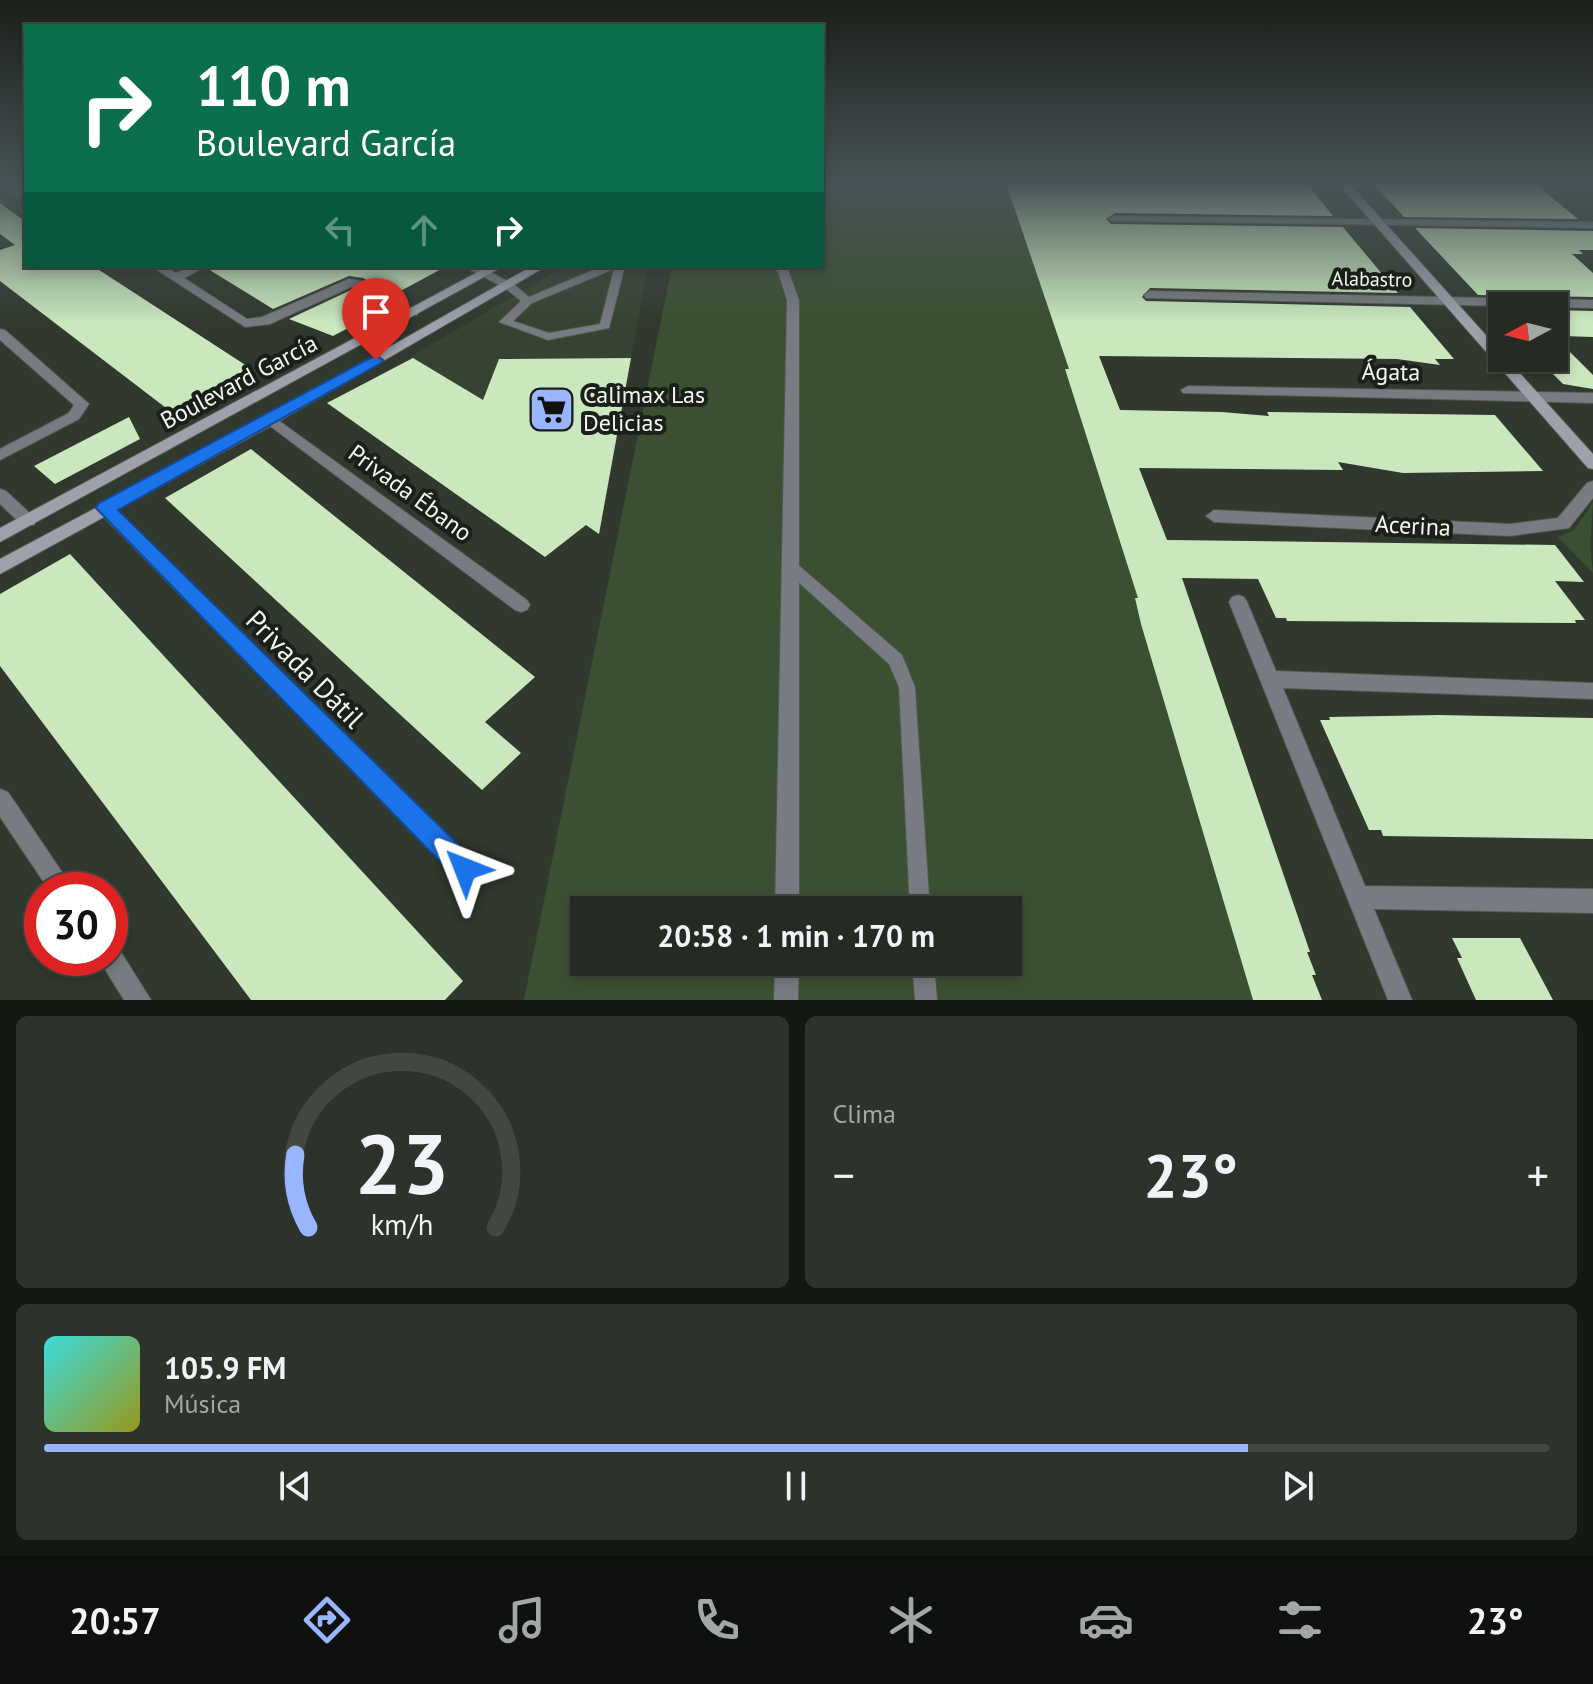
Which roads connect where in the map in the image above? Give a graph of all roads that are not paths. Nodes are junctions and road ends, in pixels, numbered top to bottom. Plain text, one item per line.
1 (1386, 230) edge
2 (160, 268) edge
3 (196, 268) edge
4 (537, 268) edge
5 (607, 268) edge
6 (620, 268) edge
7 (780, 268) edge
8 (491, 270) edge
9 (176, 277) junction
10 (507, 284) junction
11 (1150, 295) dead end
12 (528, 301) junction
13 (1449, 301) junction
14 (1593, 304) edge
15 (413, 312) junction
16 (0, 333) edge
17 (7, 349) edge
18 (1188, 390) dead end
19 (1537, 397) junction
20 (1593, 398) edge
21 (271, 420) junction
22 (0, 455) edge
23 (1593, 464) edge
24 (1593, 487) edge
25 (0, 495) edge
26 (105, 508) junction
27 (1214, 516) dead end
28 (28, 521) junction
29 (0, 536) edge
30 (0, 567) edge
31 (791, 567) junction
32 (1238, 602) dead end
33 (521, 605) dead end
34 (1270, 679) junction
35 (1593, 691) edge
36 (0, 799) edge
37 (465, 869) dead end
38 (51, 872) edge
39 (787, 896) edge
40 (919, 896) edge
41 (1358, 897) junction
42 (1593, 901) edge
43 (122, 976) edge
44 (787, 976) edge
45 (924, 976) edge
46 (139, 1000) edge
47 (786, 1000) edge
48 (926, 1000) edge
49 (1400, 1000) edge

1 - 13 main road
2 - 9 street
3 - 9 street
4 - 10 main road, Boulevard García
5 - 12 lane
6 - 12 lane
7 - 31 street
8 - 10 street
8 - 15 main road, Boulevard García
9 - 15 street
10 - 12 lane
10 - 21 main road, Boulevard García
11 - 13 street, Alabastro
13 - 14 street, Alabastro
13 - 19 main road
15 - 28 main road, Boulevard García
16 - 17 street
17 - 22 street
18 - 19 street, Ágata
19 - 20 street, Ágata
19 - 23 main road
21 - 26 main road, Boulevard García
21 - 33 street, Privada Ébano
24 - 27 street, Acerina
25 - 28 street
26 - 30 main road, Boulevard García
26 - 37 street, Privada Dátil
28 - 29 main road, Boulevard García
31 - 39 street
31 - 40 lane
32 - 34 street
34 - 35 street
34 - 41 street
36 - 38 street
41 - 42 street
41 - 49 street
43 - 46 street
44 - 47 street
45 - 48 lane

